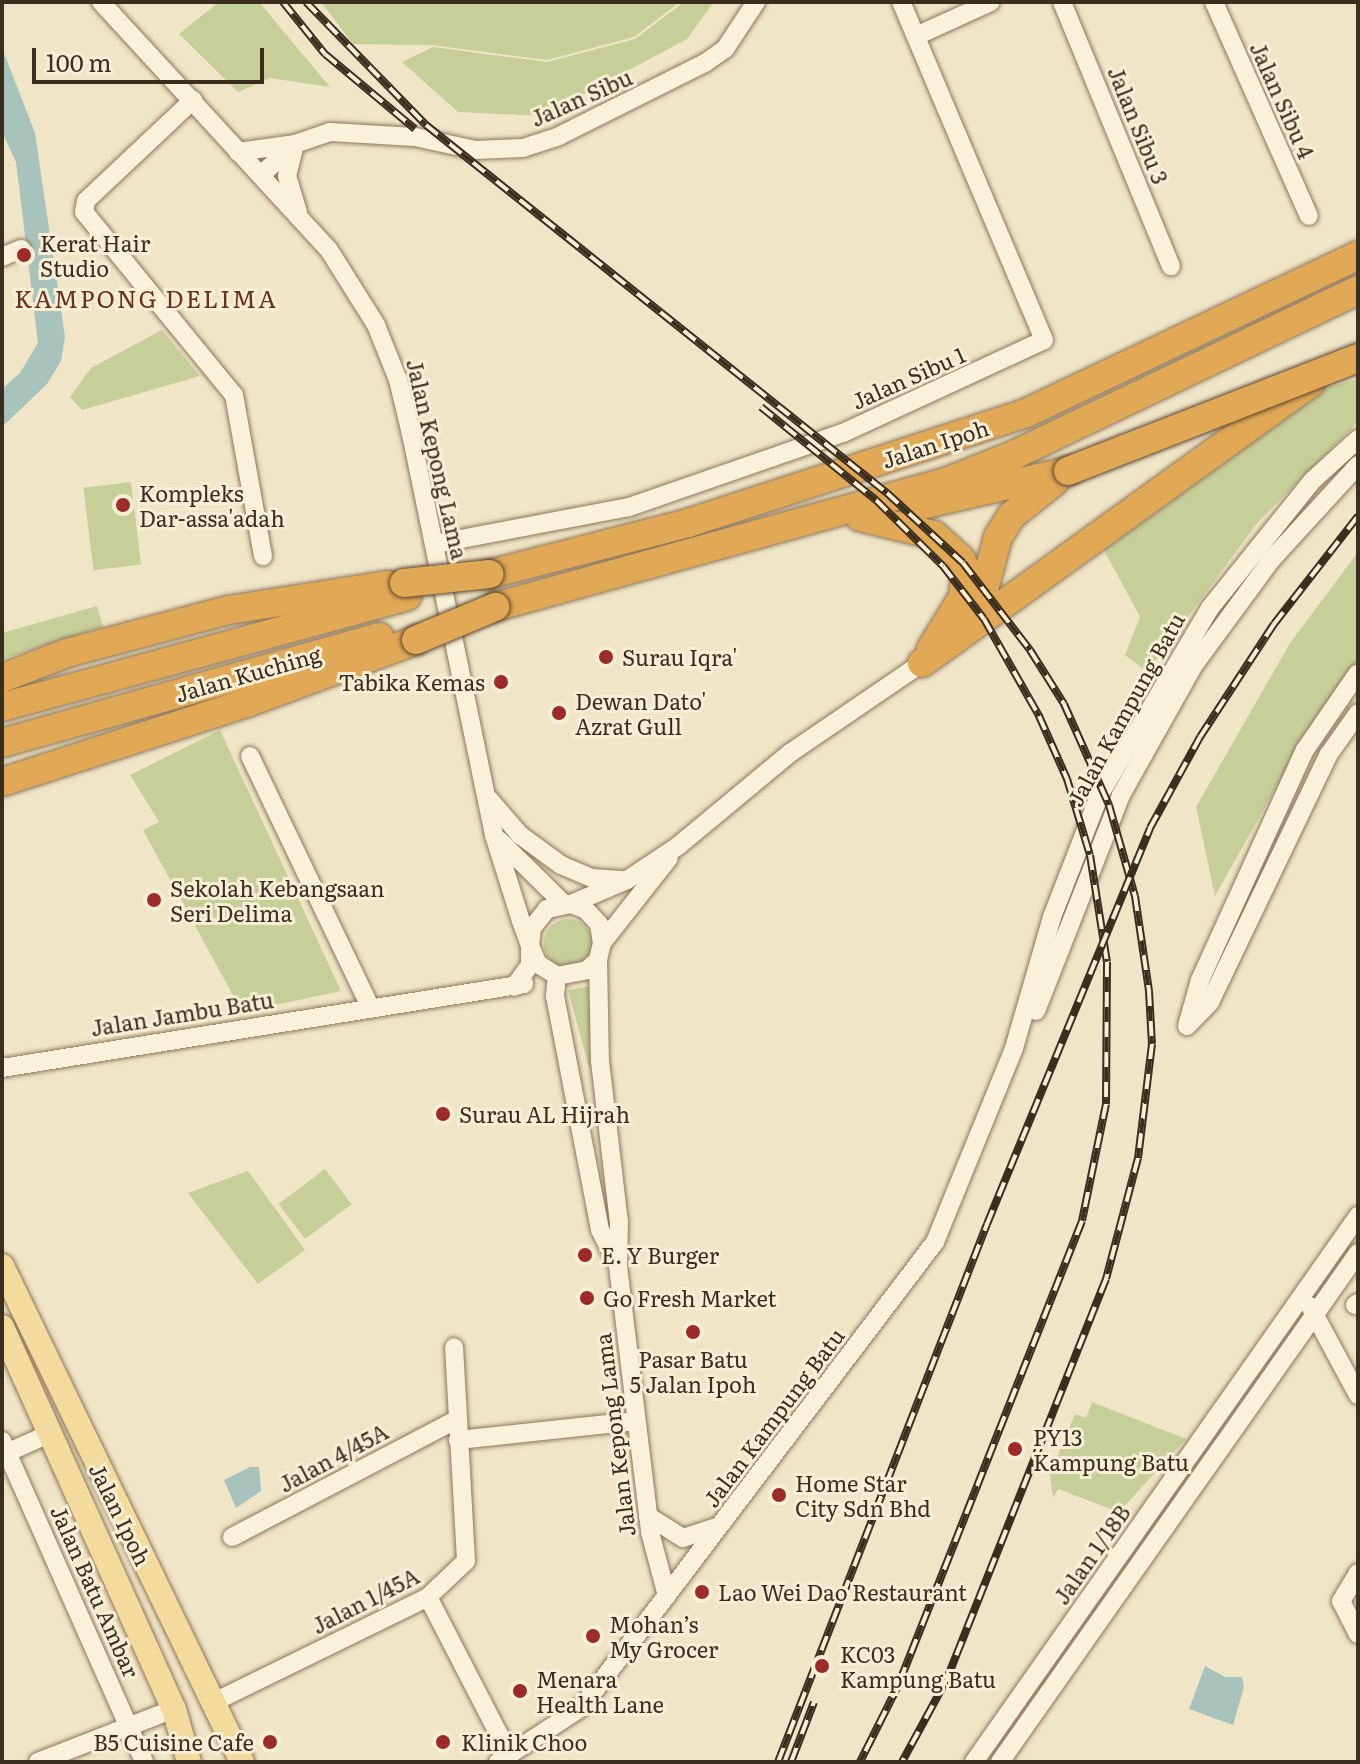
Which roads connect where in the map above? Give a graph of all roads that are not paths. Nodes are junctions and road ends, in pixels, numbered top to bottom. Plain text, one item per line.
1 (101, 2) edge
2 (756, 2) edge
3 (901, 2) edge
4 (991, 2) edge
5 (1062, 2) edge
6 (1214, 2) edge
7 (916, 36) junction
8 (193, 100) junction
9 (295, 144) junction
10 (238, 152) junction
11 (261, 175) junction
12 (1309, 216) dead end
13 (300, 219) junction
14 (21, 249) dead end
15 (1358, 255) edge
16 (2, 257) edge
17 (1171, 266) dead end
18 (1358, 290) edge
19 (1358, 350) edge
20 (1358, 358) edge
21 (1358, 439) edge
22 (1358, 465) edge
23 (1068, 471) junction
24 (860, 517) junction
25 (800, 524) junction
26 (435, 544) junction
27 (263, 556) dead end
28 (406, 590) junction
29 (415, 634) junction
30 (958, 641) junction
31 (922, 663) junction
32 (1358, 673) edge
33 (5, 678) edge
34 (2, 707) edge
35 (1358, 713) edge
36 (2, 743) edge
37 (250, 756) dead end
38 (2, 782) edge
39 (487, 797) junction
40 (494, 835) junction
41 (678, 846) junction
42 (627, 880) junction
43 (568, 904) junction
44 (1215, 944) junction
45 (530, 946) junction
46 (600, 952) junction
47 (1234, 953) junction
48 (553, 974) junction
49 (514, 987) junction
50 (370, 1007) junction
51 (1014, 1048) junction
52 (2, 1068) edge
53 (1358, 1216) edge
54 (1358, 1253) edge
55 (2, 1266) edge
56 (618, 1266) junction
57 (1304, 1293) junction
58 (1314, 1314) junction
59 (2, 1327) edge
60 (454, 1347) dead end
61 (1358, 1395) edge
62 (456, 1420) junction
63 (636, 1421) junction
64 (51, 1433) junction
65 (458, 1440) junction
66 (4, 1450) edge
67 (648, 1516) junction
68 (722, 1523) junction
69 (232, 1537) dead end
70 (1358, 1573) edge
71 (667, 1596) junction
72 (428, 1597) junction
73 (1358, 1634) edge
74 (214, 1702) junction
75 (174, 1709) junction
76 (130, 1725) junction
77 (504, 1759) edge
78 (38, 1762) edge
79 (144, 1762) edge
80 (192, 1762) edge
81 (242, 1762) edge
82 (974, 1762) edge
83 (1000, 1762) edge

1 - 8 street, Jalan Kepong Lama
2 - 9 street, Jalan Sibu
3 - 7 street, Jalan Sibu 1
4 - 7 street
5 - 17 street, Jalan Sibu 3
6 - 12 street, Jalan Sibu 4
7 - 26 street, Jalan Sibu 1
8 - 10 street, Jalan Kepong Lama
8 - 27 street
9 - 10 street
9 - 11 street, Jalan Sibu
9 - 13 street
10 - 11 street, Jalan Kepong Lama
11 - 13 street, Jalan Kepong Lama
13 - 26 street, Jalan Kepong Lama
14 - 16 street
15 - 28 highway, Jalan Ipoh, bridge
18 - 25 highway, Jalan Ipoh
19 - 30 highway
20 - 23 highway, bridge
21 - 51 street, Jalan Kampung Batu
22 - 51 street, Jalan Kampung Batu
23 - 24 highway
23 - 30 highway
24 - 25 highway
24 - 31 highway
25 - 29 highway, Jalan Ipoh, bridge
26 - 39 street, Jalan Kepong Lama
28 - 33 highway
28 - 34 highway, Jalan Kuching
29 - 36 highway, Jalan Kuching
29 - 38 highway
30 - 31 highway
31 - 41 street
32 - 44 street
35 - 47 street
37 - 50 street
39 - 40 street, Jalan Kepong Lama
39 - 42 street
40 - 43 street
40 - 45 street, Jalan Kepong Lama
41 - 42 street
41 - 46 street
42 - 43 street
43 - 45 street
43 - 46 street
44 - 47 street
44 - 47 street
45 - 48 street
45 - 49 street
46 - 48 street
46 - 56 street, Jalan Kepong Lama
48 - 49 street, Jalan Jambu Batu
48 - 56 street, Jalan Kepong Lama
49 - 50 street, Jalan Jambu Batu
50 - 52 street, Jalan Jambu Batu
51 - 68 street, Jalan Kampung Batu
53 - 57 street, Jalan 1/18B
54 - 58 street, Jalan 1/18B
55 - 74 main road, Jalan Ipoh
56 - 63 street, Jalan Kepong Lama
57 - 58 street
57 - 82 street, Jalan 1/18B
58 - 61 street
58 - 83 street, Jalan 1/18B
59 - 64 main road, Jalan Ipoh
60 - 62 street, Jalan 1/45A
62 - 65 street, Jalan 1/45A
62 - 69 street, Jalan 4/45A
63 - 65 street
63 - 67 street, Jalan Kepong Lama
64 - 66 street
64 - 75 main road, Jalan Ipoh
65 - 72 street, Jalan 1/45A
66 - 76 street, Jalan Batu Ambar
67 - 68 street
67 - 71 street, Jalan Kepong Lama
68 - 71 street, Jalan Kampung Batu
70 - 73 street
71 - 77 street, Jalan Kampung Batu
72 - 74 street, Jalan 1/45A
72 - 77 street
74 - 81 main road, Jalan Ipoh
75 - 76 street
75 - 80 main road, Jalan Ipoh
76 - 78 street
76 - 79 street, Jalan Batu Ambar

